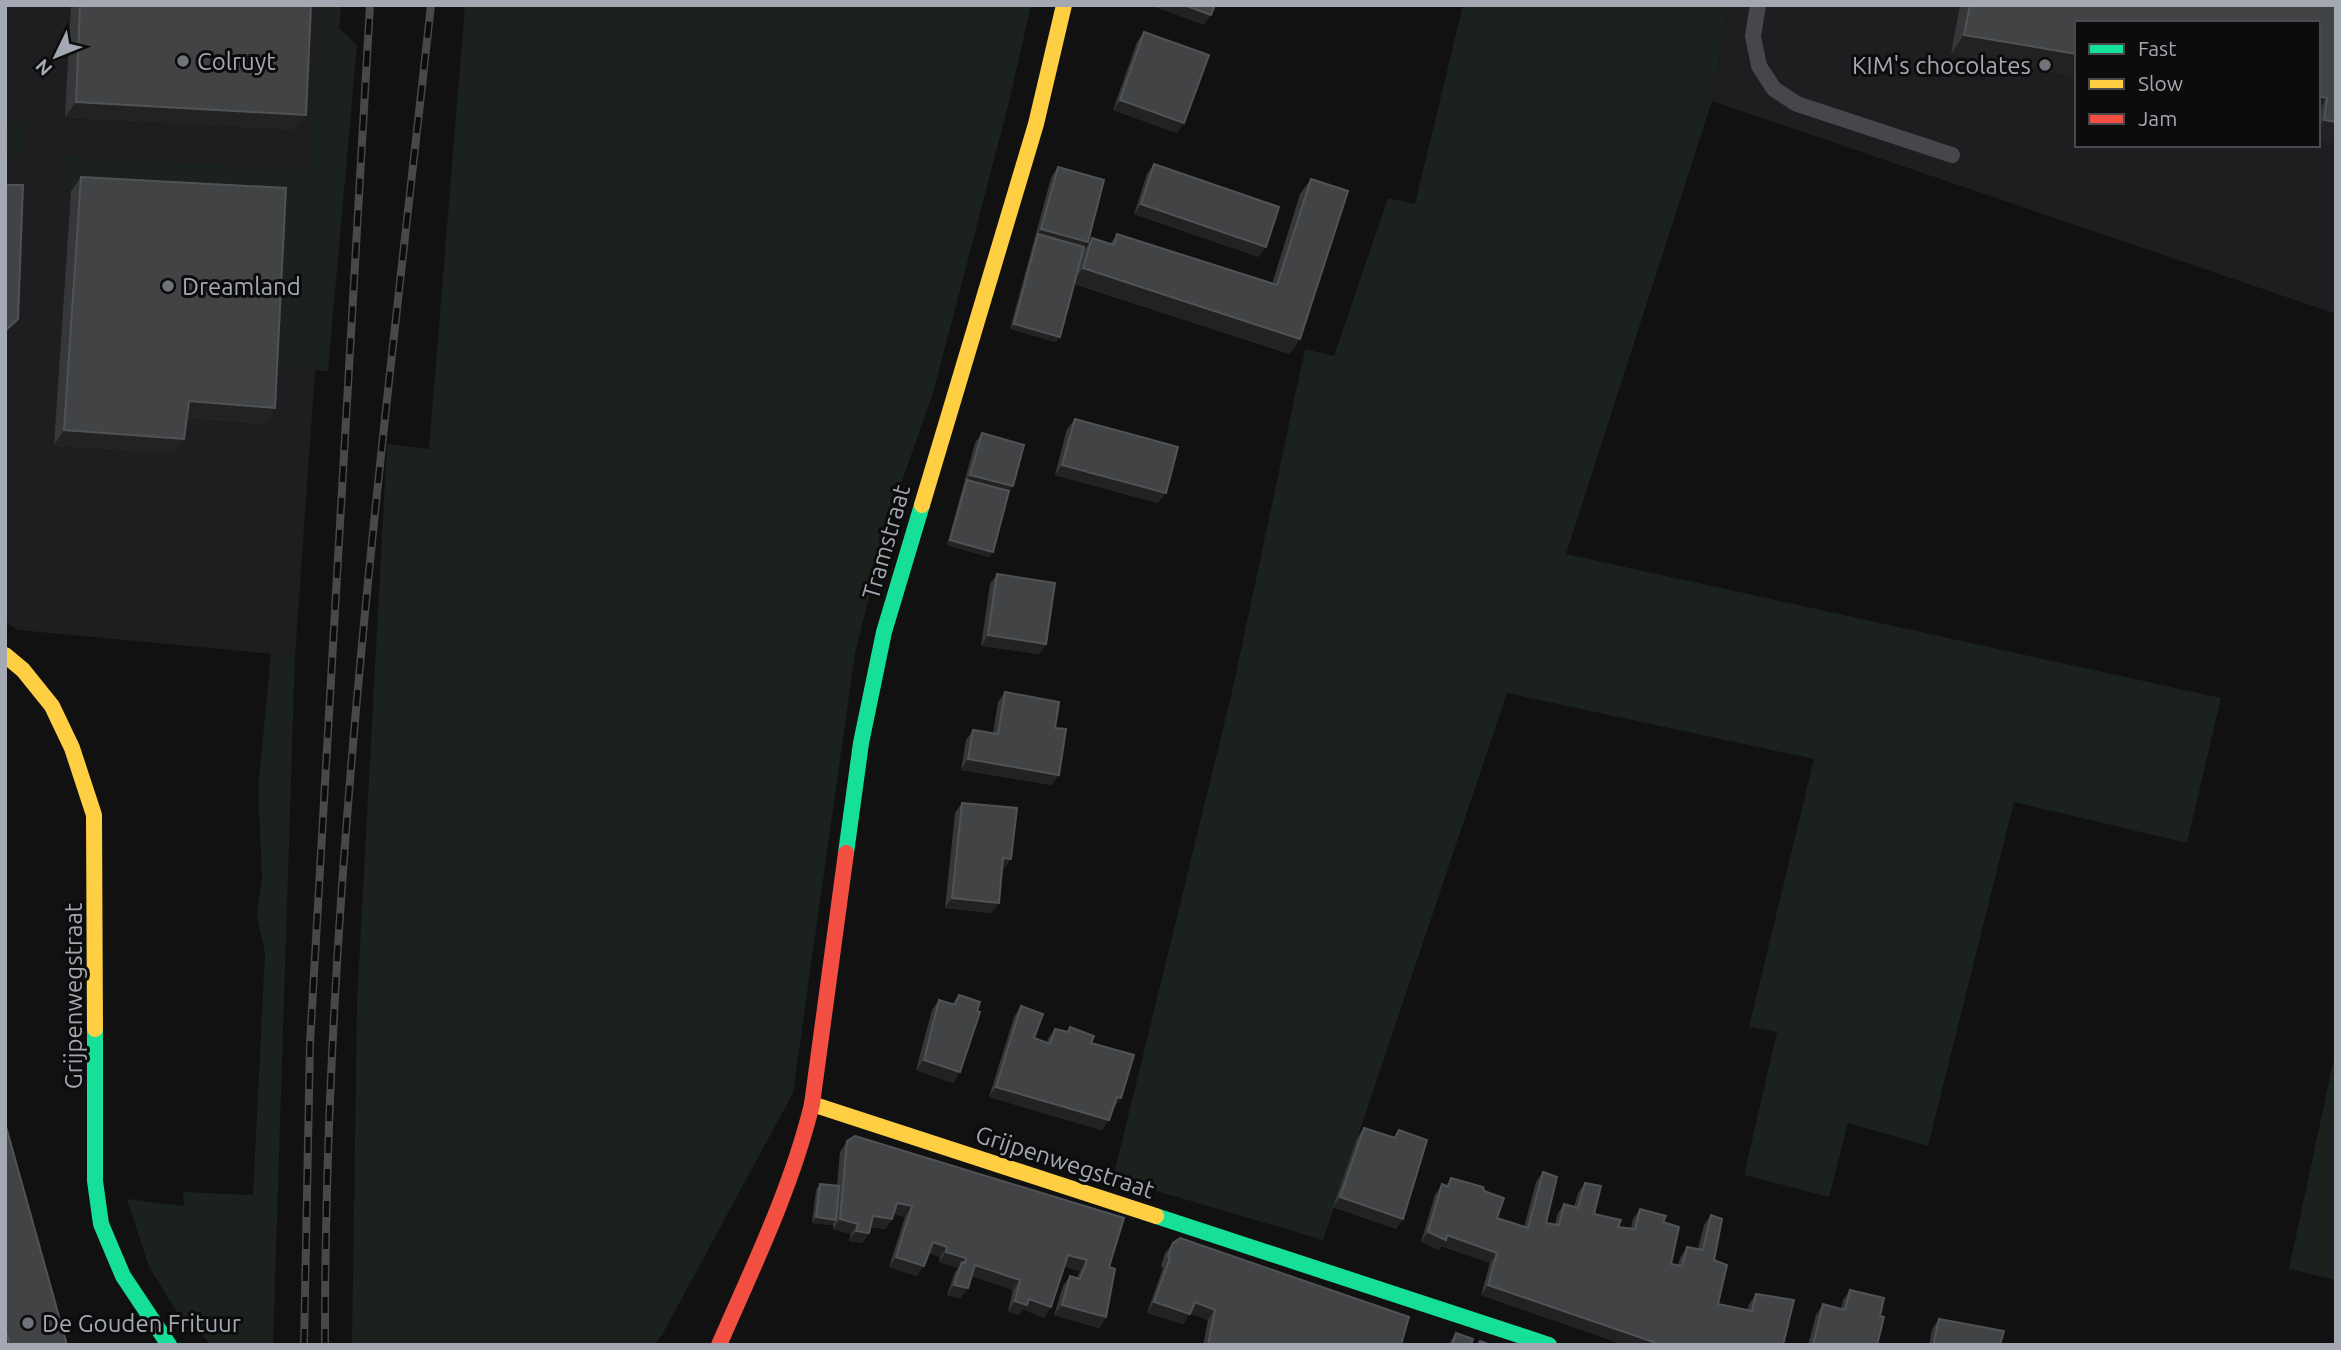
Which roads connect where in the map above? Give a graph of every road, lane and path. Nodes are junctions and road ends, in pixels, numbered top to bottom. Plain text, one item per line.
1 (1064, 5) edge
2 (1758, 5) edge
3 (1952, 155) dead end
4 (5, 655) edge
5 (812, 1104) junction
6 (169, 1345) edge
7 (719, 1345) edge
8 (1549, 1345) edge

1 - 5 street, Tramstraat
2 - 3 lane
4 - 6 street, Grijpenwegstraat
5 - 7 street
5 - 8 street, Grijpenwegstraat

